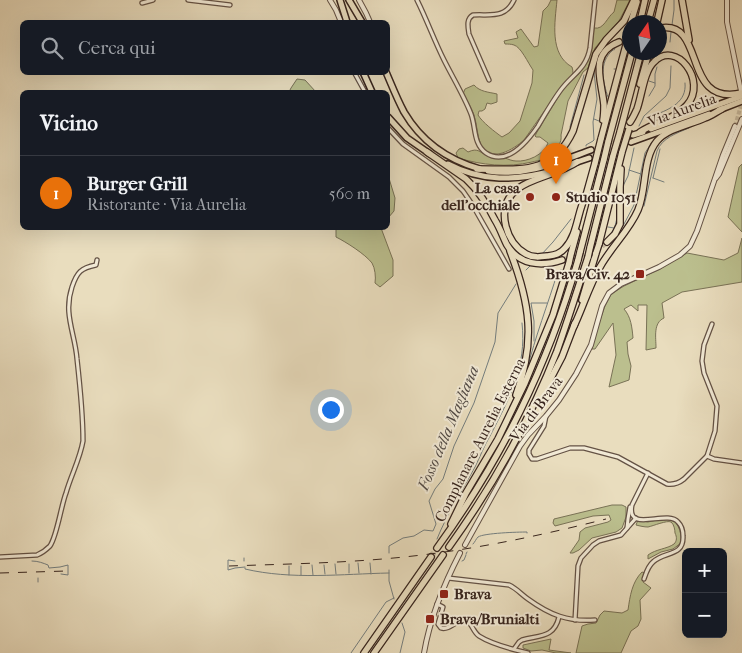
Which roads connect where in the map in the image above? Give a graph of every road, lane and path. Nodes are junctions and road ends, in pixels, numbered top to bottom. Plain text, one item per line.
1 (153, 0) edge
2 (188, 0) edge
3 (330, 0) edge
4 (340, 0) edge
5 (349, 0) edge
6 (359, 0) edge
7 (418, 0) edge
8 (514, 0) edge
9 (595, 0) edge
10 (636, 0) edge
11 (645, 0) edge
12 (654, 0) edge
13 (662, 0) edge
14 (682, 0) edge
15 (727, 0) edge
16 (142, 3) dead end
17 (230, 6) dead end
18 (633, 15) edge
19 (642, 15) edge
20 (650, 15) edge
21 (659, 15) edge
22 (340, 20) edge
23 (347, 20) edge
24 (361, 20) edge
25 (369, 20) edge
26 (667, 29) edge
27 (619, 42) dead end
28 (691, 47) junction
29 (622, 60) edge
30 (630, 60) edge
31 (639, 60) edge
32 (647, 60) edge
33 (356, 75) edge
34 (364, 75) edge
35 (387, 75) edge
36 (489, 80) dead end
37 (364, 90) edge
38 (371, 90) edge
39 (742, 93) edge
40 (742, 101) edge
41 (722, 109) junction
42 (390, 119) edge
43 (742, 119) edge
44 (630, 126) junction
45 (735, 126) tunnel mouth
46 (390, 130) edge
47 (640, 132) junction
48 (633, 135) tunnel mouth
49 (601, 137) junction
50 (631, 142) tunnel mouth
51 (591, 150) tunnel mouth
52 (427, 152) junction
53 (622, 155) junction
54 (589, 158) tunnel mouth
55 (577, 162) junction
56 (477, 168) junction
57 (713, 181) junction
58 (586, 195) junction
59 (607, 242) tunnel mouth
60 (507, 245) junction
61 (97, 260) dead end
62 (562, 260) tunnel mouth
63 (509, 269) dead end
64 (712, 324) dead end
65 (574, 326) junction
66 (546, 416) junction
67 (506, 422) junction
68 (523, 426) junction
69 (707, 456) junction
70 (742, 463) edge
71 (648, 473) junction
72 (632, 505) junction
73 (636, 518) junction
74 (627, 528) junction
75 (465, 545) dead end
76 (449, 547) dead end
77 (460, 553) dead end
78 (443, 555) dead end
79 (0, 556) edge
80 (431, 557) tunnel mouth
81 (448, 578) junction
82 (644, 579) dead end
83 (438, 604) junction
84 (560, 617) junction
85 (575, 620) junction
86 (595, 620) dead end
87 (514, 649) junction
88 (364, 653) edge
89 (374, 653) edge
90 (424, 653) edge
91 (528, 653) edge

1 - 16 street
2 - 17 street
3 - 22 street
4 - 23 highway
5 - 24 highway
6 - 25 street
7 - 9 street
8 - 36 street
10 - 18 highway
10 - 56 highway
11 - 19 highway
12 - 20 highway
13 - 21 highway
14 - 28 highway
15 - 39 street
26 - 28 highway
27 - 49 highway
28 - 39 highway
29 - 49 highway, Complanare Aurelia Esterna
30 - 67 highway, Complanare Aurelia Esterna, bridge
31 - 68 highway, bridge
32 - 44 highway
33 - 37 street
34 - 38 highway
35 - 56 highway
39 - 47 highway, Via Aurelia
40 - 41 highway, Via Aurelia
41 - 50 highway, Via Aurelia
41 - 65 highway
42 - 52 highway
43 - 57 street
44 - 47 highway
44 - 53 highway, bridge
45 - 57 street, Via di Brava
46 - 63 street
47 - 48 highway, Via Aurelia
49 - 58 highway, Complanare Aurelia Esterna, bridge
51 - 56 highway
52 - 55 highway
52 - 60 highway
53 - 59 highway
53 - 65 highway, bridge
54 - 55 highway
55 - 58 highway
57 - 66 street, Via di Brava
58 - 67 highway, Complanare Aurelia Esterna, bridge
60 - 62 highway
60 - 67 highway
61 - 79 street
64 - 69 street
65 - 68 highway
66 - 71 street
66 - 75 street, Via di Brava
68 - 76 highway
69 - 70 street
69 - 71 street
71 - 72 street
72 - 73 street
72 - 74 street
73 - 74 street
73 - 82 street
74 - 85 street
77 - 81 street
78 - 89 highway
80 - 88 highway
81 - 83 street
81 - 84 street
83 - 87 street
83 - 90 street
84 - 85 street
84 - 87 street
85 - 86 street
87 - 91 street

